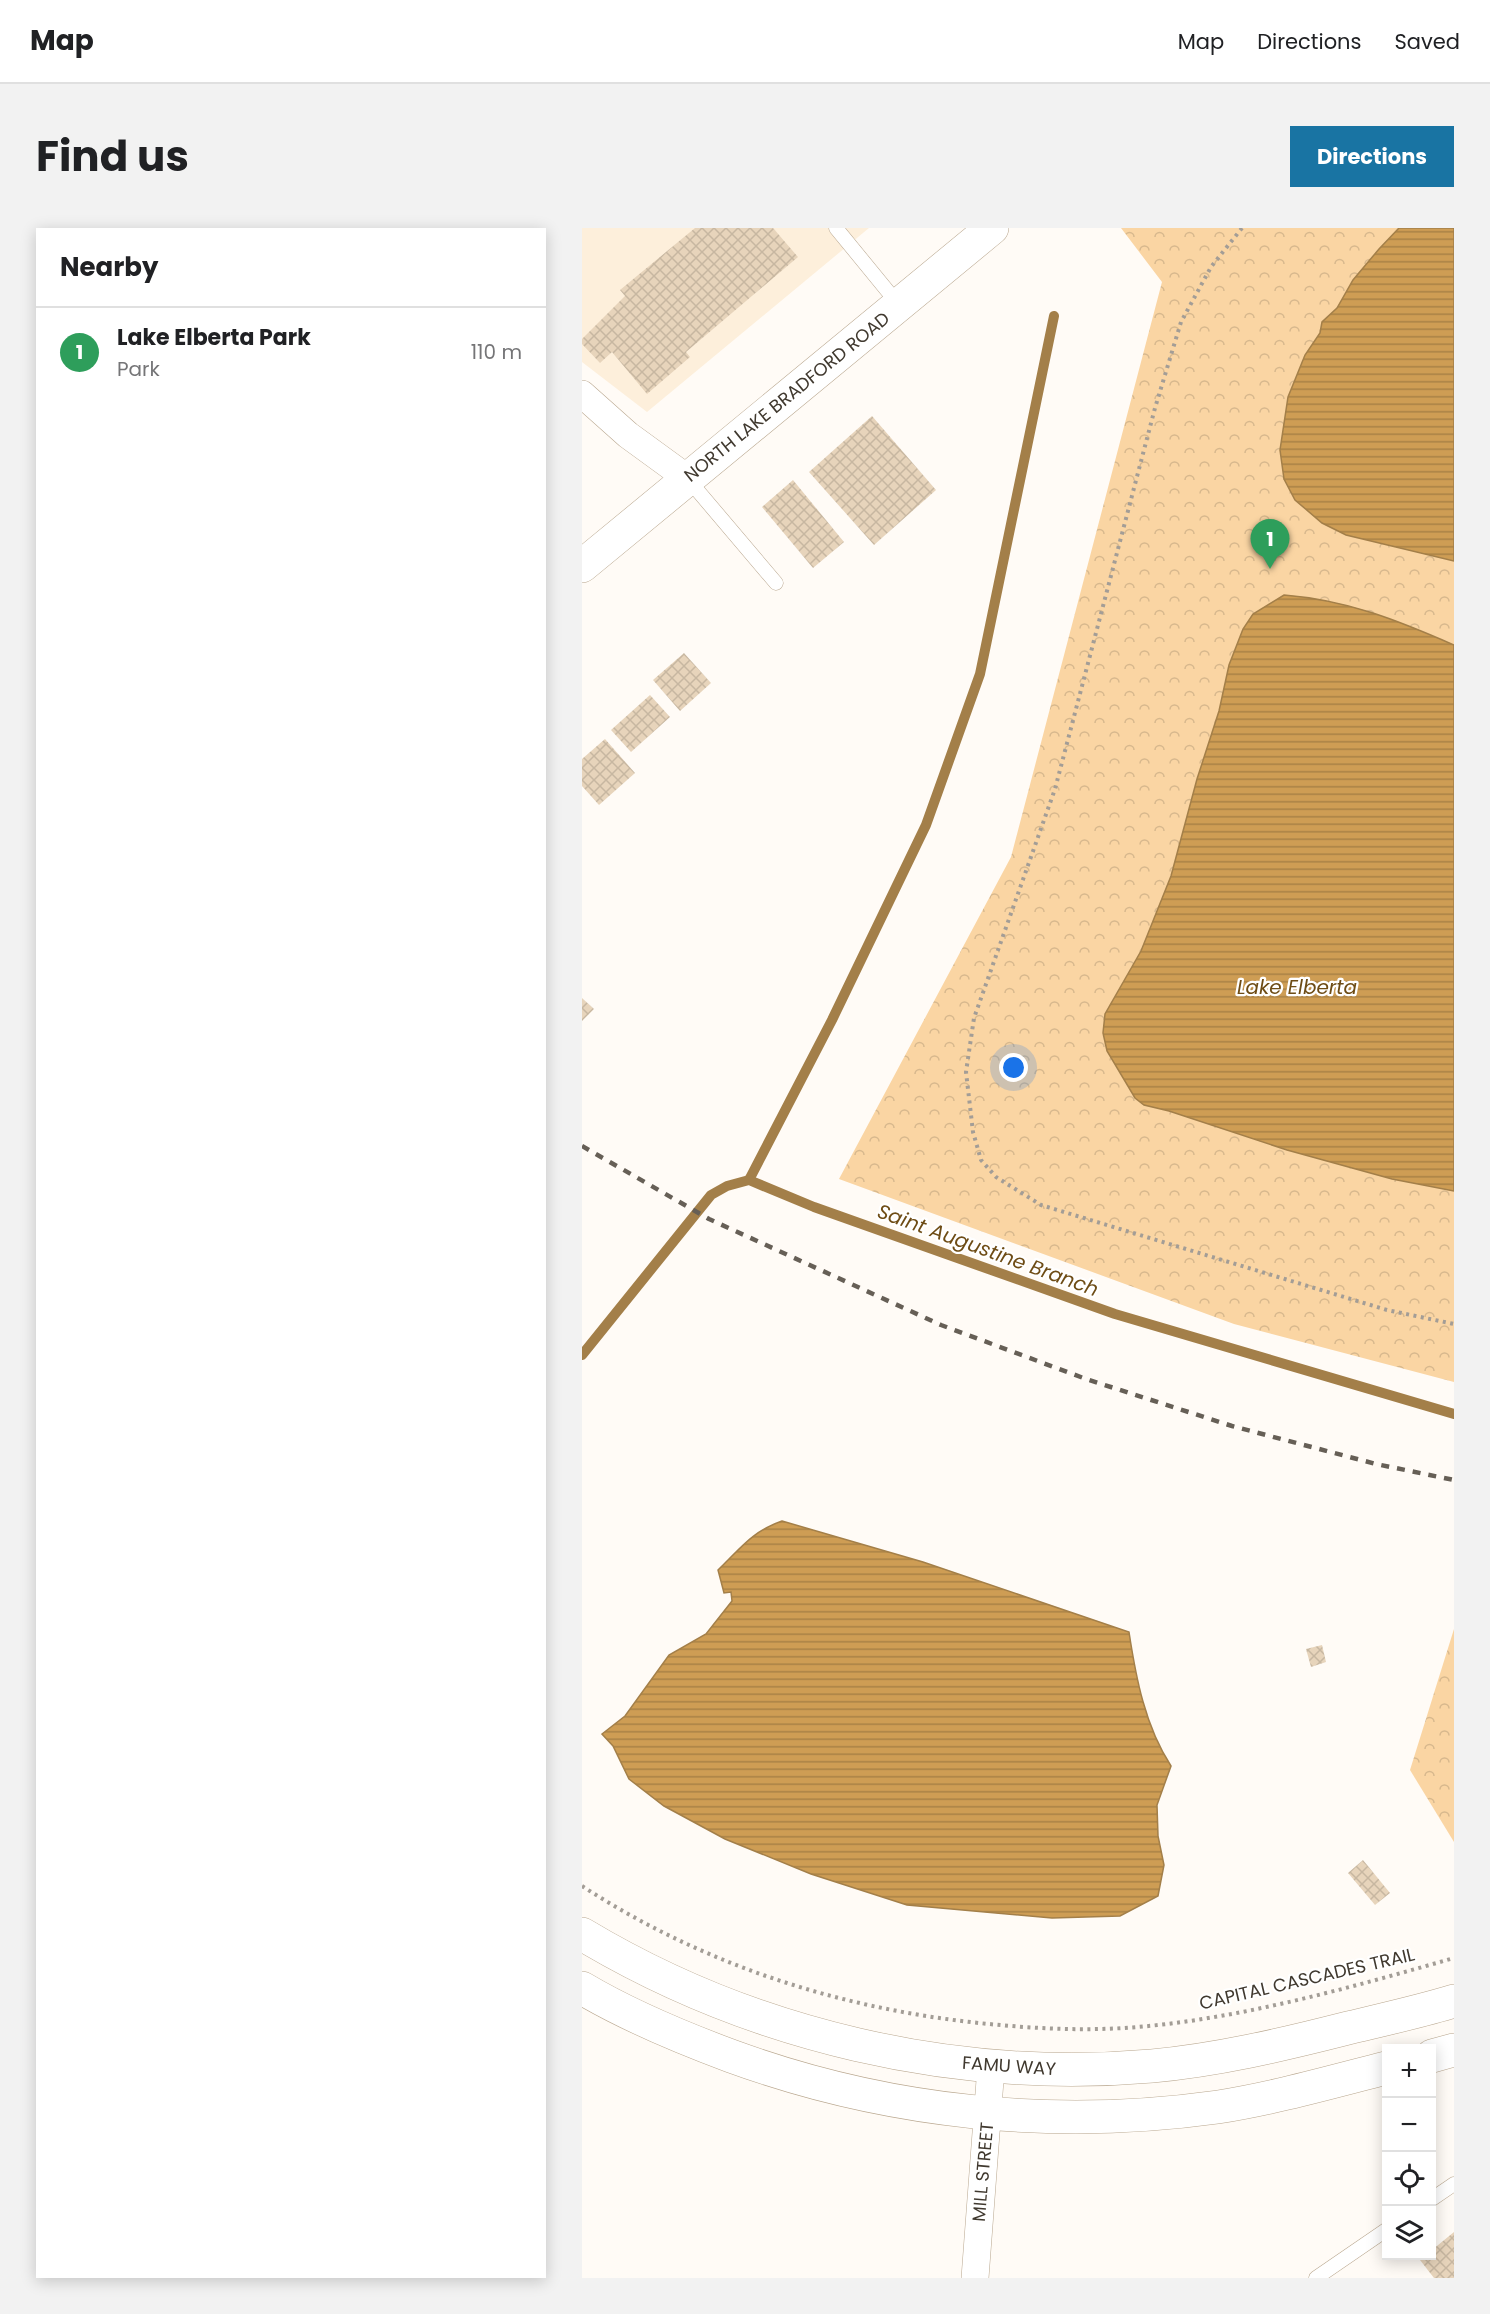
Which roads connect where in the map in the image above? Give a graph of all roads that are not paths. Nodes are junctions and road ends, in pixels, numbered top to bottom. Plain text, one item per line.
1 (836, 228) edge
2 (986, 230) edge
3 (899, 304) junction
4 (582, 394) edge
5 (687, 478) junction
6 (582, 566) edge
7 (776, 583) dead end
8 (582, 1934) edge
9 (582, 1988) edge
10 (1454, 2001) edge
11 (1454, 2050) edge
12 (1436, 2055) edge
13 (991, 2067) junction
14 (1382, 2069) edge
15 (987, 2114) junction
16 (1454, 2184) edge
17 (1436, 2196) edge
18 (1382, 2233) edge
19 (975, 2278) edge
20 (1316, 2278) edge

1 - 3 lane
2 - 3 street, NORTH LAKE BRADFORD ROAD
3 - 5 street, NORTH LAKE BRADFORD ROAD
4 - 5 street
5 - 6 street, NORTH LAKE BRADFORD ROAD
5 - 7 lane
8 - 13 street, FAMU WAY
9 - 15 street
10 - 13 street, FAMU WAY
11 - 12 street
13 - 15 street, MILL STREET
14 - 15 street
15 - 19 street, MILL STREET
16 - 17 lane
18 - 20 lane

